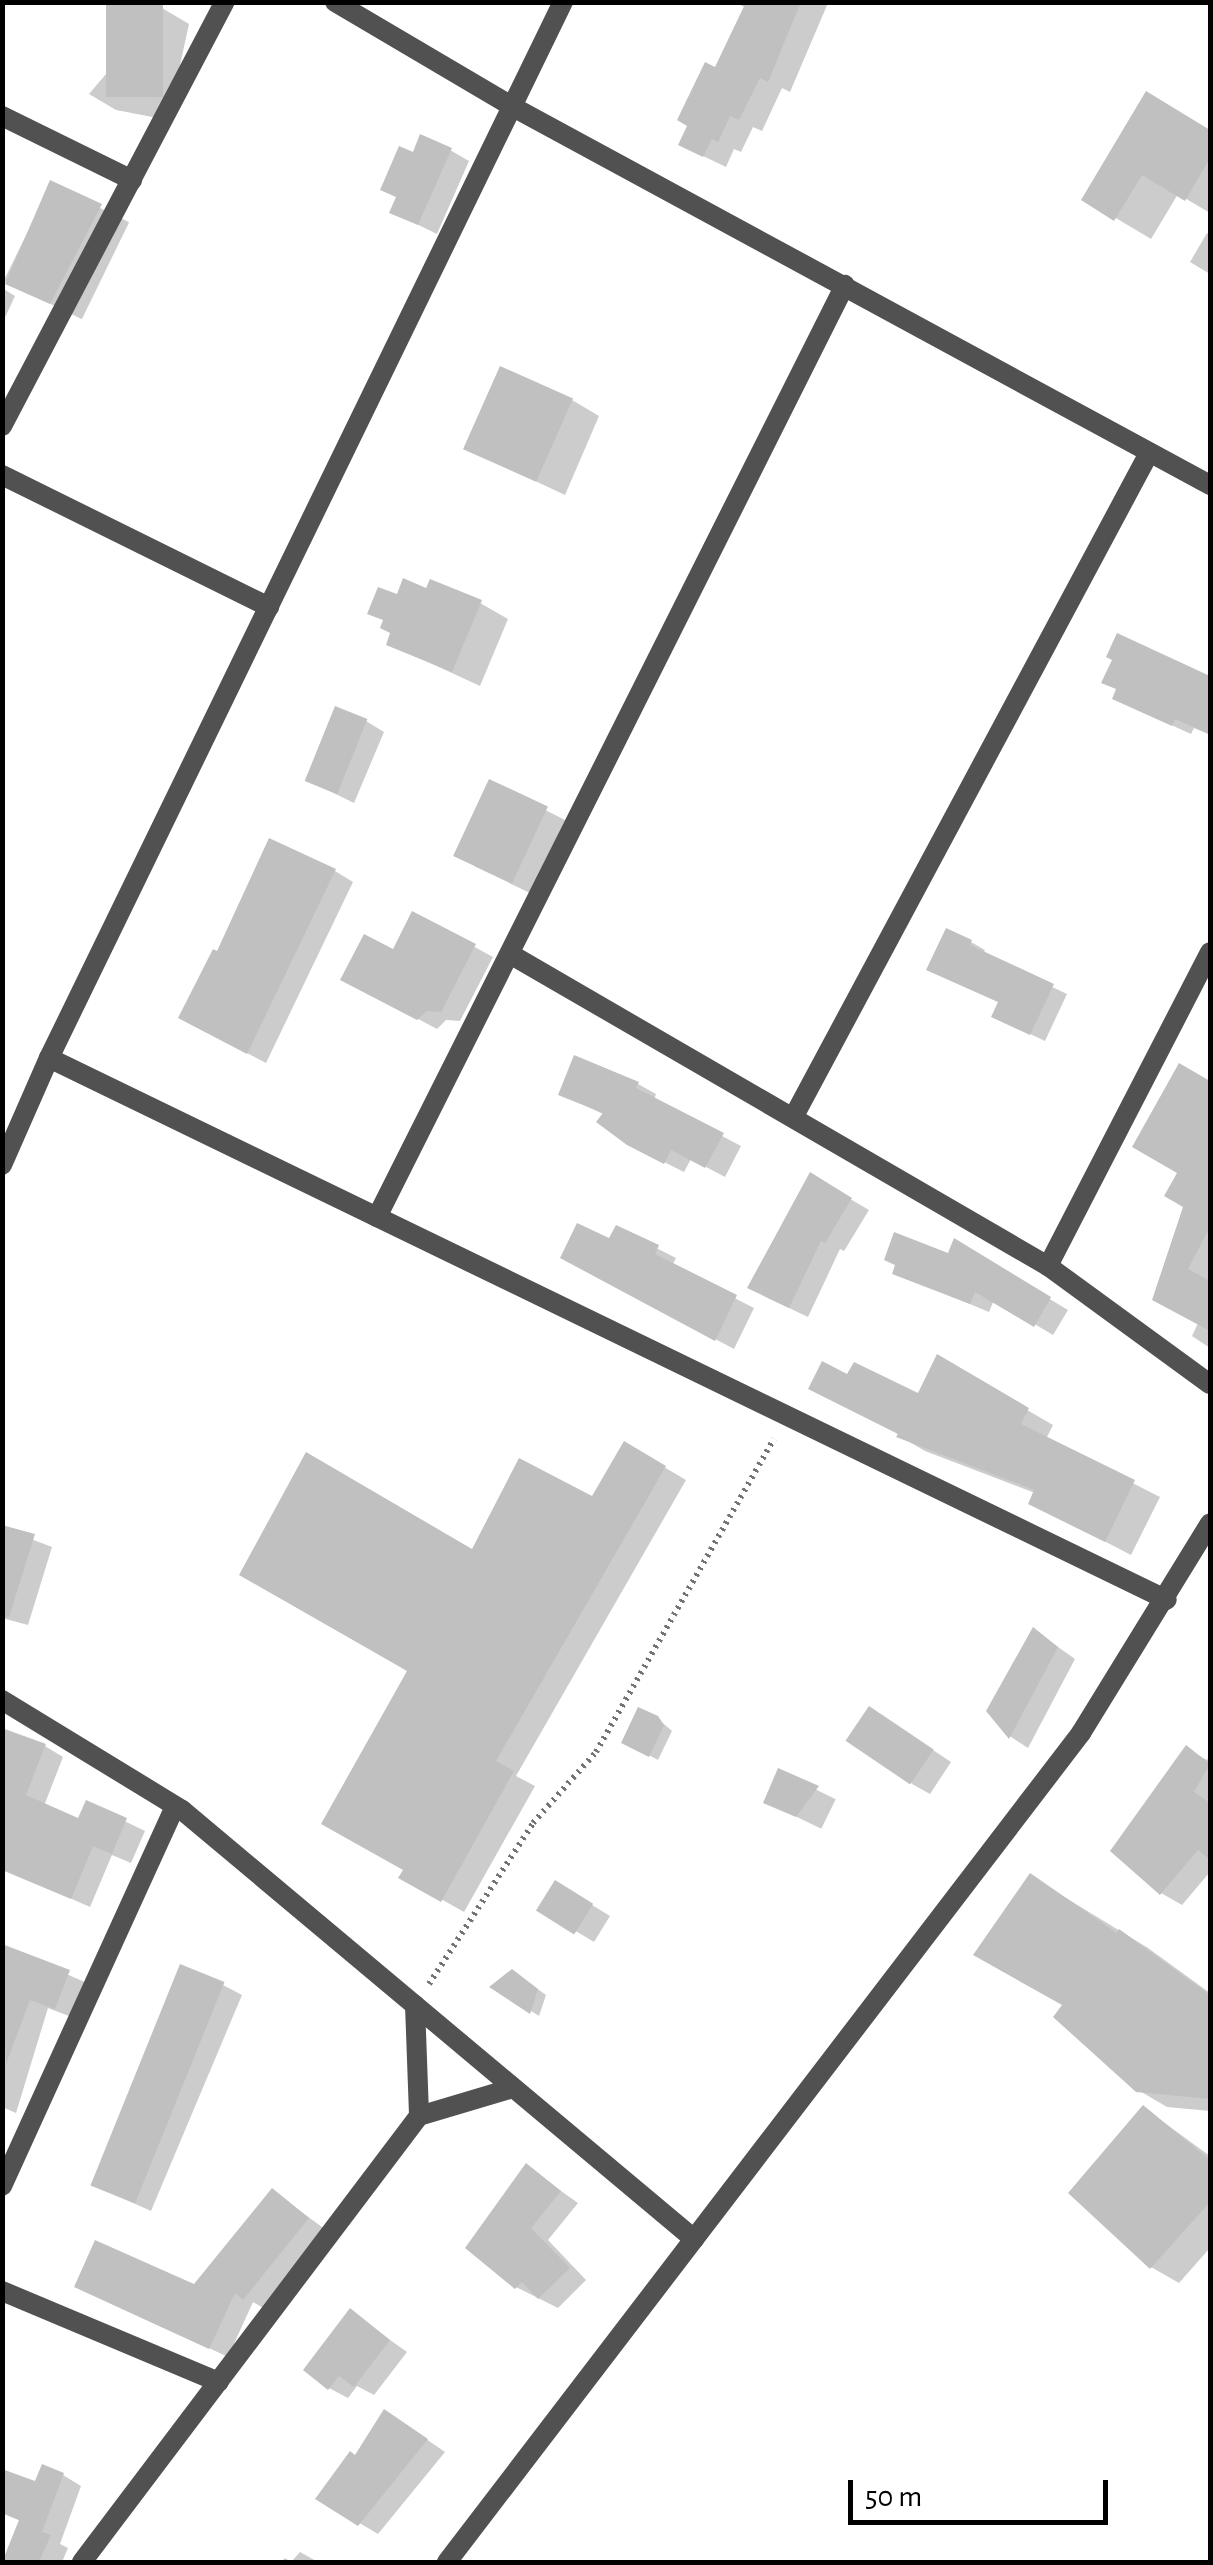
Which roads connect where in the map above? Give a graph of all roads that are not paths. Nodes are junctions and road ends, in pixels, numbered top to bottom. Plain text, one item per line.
1 (225, 2) edge
2 (335, 2) edge
3 (564, 2) edge
4 (512, 107) junction
5 (2, 116) edge
6 (132, 180) junction
7 (845, 285) junction
8 (2, 426) edge
9 (1149, 453) junction
10 (2, 475) edge
11 (1210, 485) edge
12 (268, 607) junction
13 (1210, 952) edge
14 (510, 954) junction
15 (48, 1058) junction
16 (794, 1116) junction
17 (2, 1165) edge
18 (377, 1217) junction
19 (1048, 1266) junction
20 (1210, 1384) edge
21 (1210, 1523) edge
22 (1167, 1600) junction
23 (2, 1700) edge
24 (174, 1809) junction
25 (415, 2005) junction
26 (513, 2088) junction
27 (420, 2116) junction
28 (2, 2186) edge
29 (694, 2240) junction
30 (2, 2291) edge
31 (219, 2382) junction
32 (82, 2562) edge
33 (447, 2562) edge

1 - 6 street
2 - 4 street
3 - 4 street
4 - 7 street
4 - 12 street
5 - 6 street
6 - 8 street
7 - 9 street
7 - 14 street
9 - 11 street
9 - 16 street
10 - 12 street
12 - 15 street
13 - 19 street
14 - 16 street
14 - 18 street
15 - 17 street
15 - 18 street
16 - 19 street
18 - 22 street
19 - 20 street
21 - 22 street
22 - 29 street
23 - 24 street
24 - 25 street
24 - 28 street
25 - 26 street
25 - 27 street
26 - 27 street
26 - 29 street
27 - 31 street
29 - 33 street
30 - 31 street
31 - 32 street

